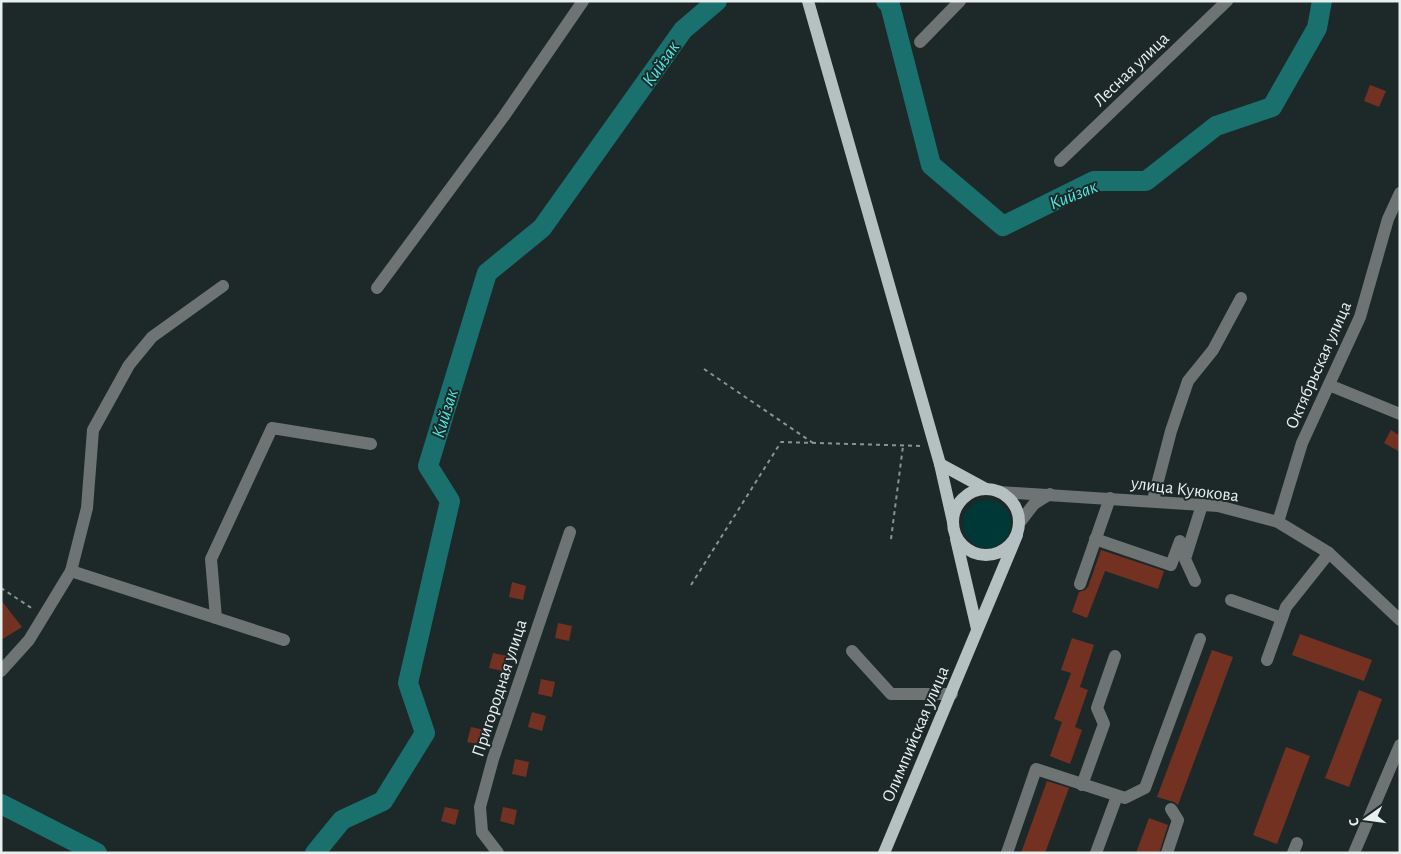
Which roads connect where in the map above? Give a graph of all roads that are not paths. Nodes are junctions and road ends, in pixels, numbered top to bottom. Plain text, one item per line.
1 (583, 1) edge
2 (808, 1) edge
3 (960, 1) edge
4 (1227, 1) edge
5 (920, 42) dead end
6 (1060, 161) dead end
7 (1400, 194) edge
8 (224, 286) dead end
9 (377, 288) dead end
10 (1241, 298) dead end
11 (1329, 385) junction
12 (1400, 414) edge
13 (371, 444) dead end
14 (940, 464) junction
15 (993, 490) junction
16 (1050, 494) junction
17 (1110, 498) junction
18 (1153, 500) junction
19 (1202, 505) junction
20 (1278, 522) junction
21 (954, 529) junction
22 (1018, 529) junction
23 (570, 532) dead end
24 (1096, 539) junction
25 (1180, 542) dead end
26 (1329, 553) junction
27 (71, 571) junction
28 (1194, 581) dead end
29 (1080, 584) dead end
30 (1231, 600) dead end
31 (216, 618) junction
32 (1282, 618) junction
33 (1400, 620) edge
34 (977, 629) junction
35 (1200, 639) dead end
36 (284, 640) dead end
37 (852, 651) dead end
38 (1115, 656) dead end
39 (1267, 660) dead end
40 (1, 671) edge
41 (952, 694) junction
42 (1400, 745) edge
43 (1082, 784) junction
44 (1117, 796) junction
45 (1171, 809) dead end
46 (498, 853) edge
47 (884, 853) edge
48 (1007, 853) edge
49 (1096, 853) edge
50 (1167, 853) edge
51 (1354, 853) edge

1 - 9 street
2 - 14 main road
3 - 5 street
4 - 6 street, Лесная улица
7 - 11 street, Октябрьская улица
8 - 27 street
10 - 18 street
11 - 12 street
11 - 20 street, Октябрьская улица
13 - 31 street
14 - 15 main road
14 - 21 main road
15 - 16 street, улица Куюкова
15 - 21 main road
15 - 22 main road
16 - 17 street, улица Куюкова
16 - 22 street
17 - 18 street, улица Куюкова
17 - 24 street
18 - 19 street, улица Куюкова
19 - 20 street, улица Куюкова
19 - 28 street
20 - 26 street, улица Куюкова
21 - 22 main road
21 - 34 main road
22 - 34 main road, Олимпийская улица
23 - 46 street, Пригородная улица
24 - 25 street
24 - 29 street
26 - 32 street
26 - 33 street, улица Куюкова
27 - 31 street
27 - 40 street
30 - 32 street
31 - 36 street
32 - 39 street
34 - 41 main road, Олимпийская улица
35 - 44 street
37 - 41 street
38 - 43 street
41 - 47 main road, Олимпийская улица
42 - 51 street
43 - 44 street
43 - 48 street
44 - 49 street
45 - 50 street

